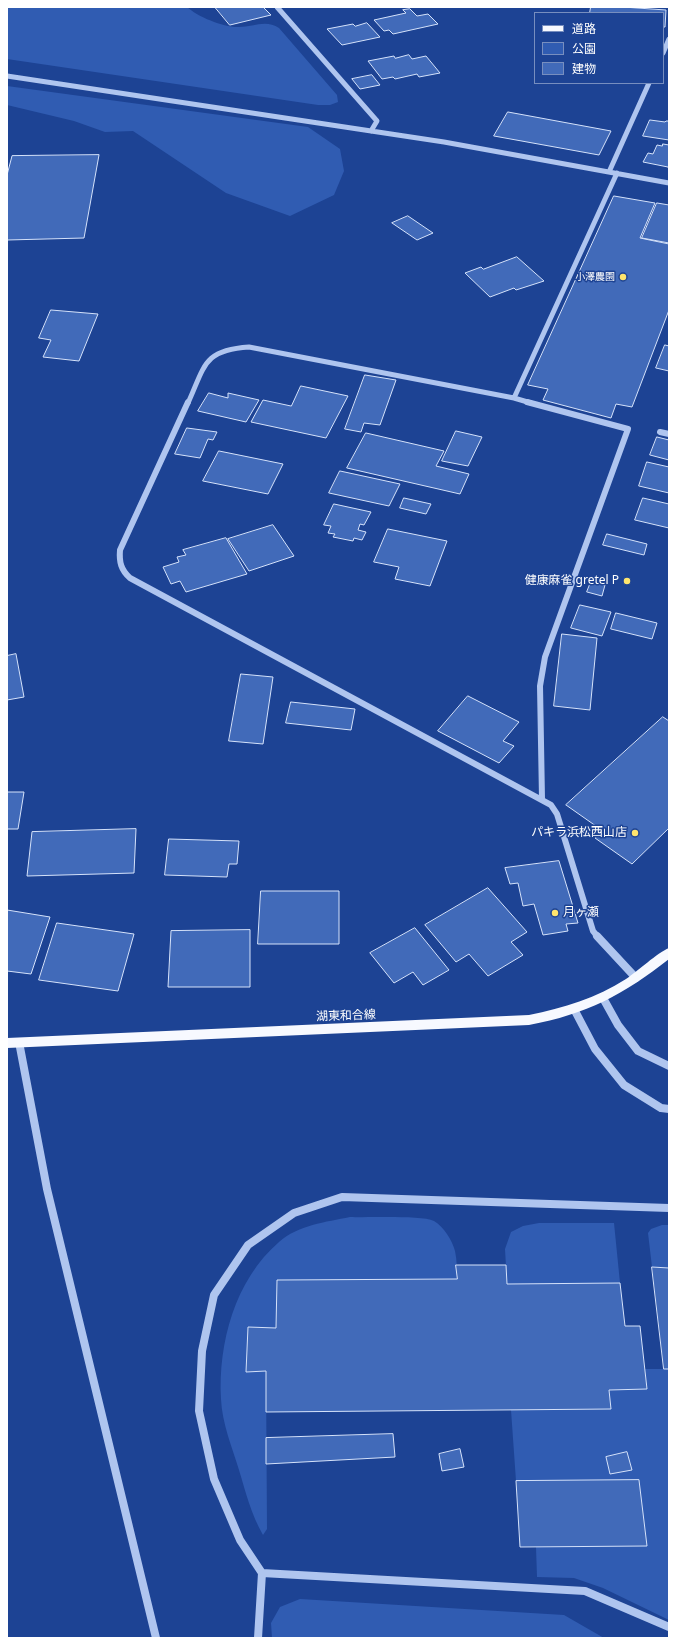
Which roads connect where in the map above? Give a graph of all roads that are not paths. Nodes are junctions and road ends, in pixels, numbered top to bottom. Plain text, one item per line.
1 (277, 7) edge
2 (669, 39) edge
3 (664, 51) edge
4 (7, 76) edge
5 (649, 84) edge
6 (371, 131) junction
7 (609, 172) junction
8 (617, 174) junction
9 (669, 183) edge
10 (514, 398) junction
11 (660, 432) dead end
12 (669, 434) edge
13 (542, 799) junction
14 (669, 953) edge
15 (636, 978) junction
16 (603, 998) junction
17 (574, 1009) junction
18 (19, 1042) junction
19 (7, 1043) edge
20 (669, 1066) edge
21 (669, 1109) edge
22 (669, 1208) edge
23 (262, 1574) junction
24 (669, 1627) edge
25 (156, 1638) edge
26 (258, 1638) edge

1 - 6 street
2 - 3 street
4 - 6 street
5 - 7 street
6 - 7 street
7 - 8 street
8 - 9 street
8 - 10 street
10 - 13 street
10 - 13 street
11 - 12 street
13 - 15 street
14 - 15 main road, 湖東和合線
15 - 16 main road, 湖東和合線
16 - 17 main road, 湖東和合線
16 - 20 street
17 - 18 main road, 湖東和合線
17 - 21 street
18 - 19 main road, 湖東和合線
18 - 25 street
22 - 23 street
23 - 24 street
23 - 26 street

